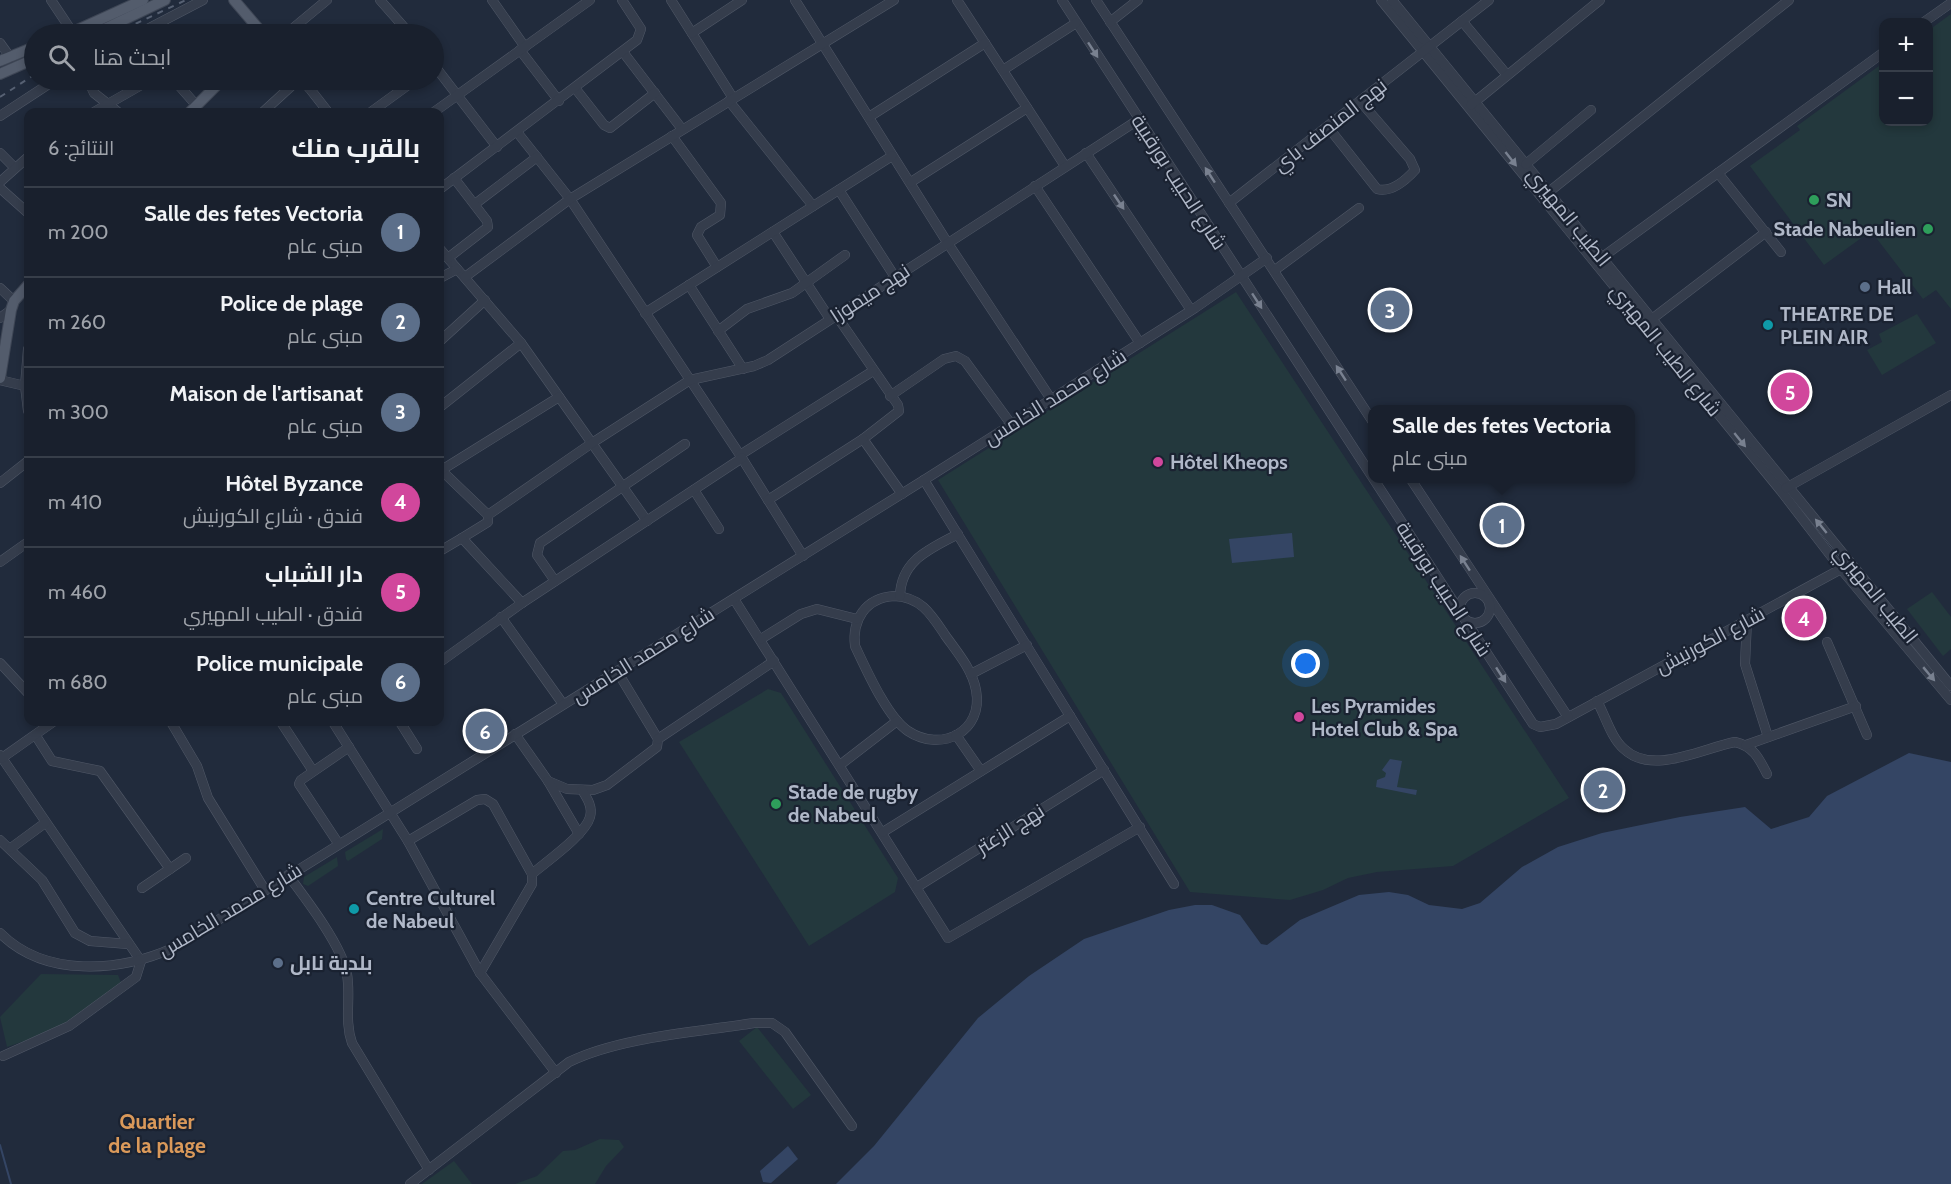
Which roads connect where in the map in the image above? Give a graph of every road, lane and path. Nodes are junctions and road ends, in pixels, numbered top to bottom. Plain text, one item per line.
1 (51, 0) edge
2 (143, 0) edge
3 (165, 0) edge
4 (203, 0) edge
5 (234, 0) edge
6 (327, 0) edge
7 (380, 0) edge
8 (492, 0) edge
9 (590, 0) edge
10 (671, 0) edge
11 (742, 0) edge
12 (795, 0) edge
13 (957, 0) edge
14 (1062, 0) edge
15 (1096, 0) edge
16 (1138, 0) edge
17 (1381, 0) edge
18 (1392, 0) edge
19 (1489, 0) edge
20 (1600, 0) edge
21 (1789, 0) edge
22 (624, 1) edge
23 (888, 2) edge
24 (1951, 3) edge
25 (1930, 18) edge
26 (1462, 21) junction
27 (1110, 22) junction
28 (1076, 23) junction
29 (66, 24) edge
30 (91, 24) edge
31 (115, 24) edge
32 (158, 24) edge
33 (254, 24) edge
34 (298, 24) edge
35 (401, 24) edge
36 (692, 33) junction
37 (985, 43) junction
38 (821, 44) junction
39 (1, 45) edge
40 (523, 48) junction
41 (1427, 49) junction
42 (24, 51) edge
43 (623, 52) junction
44 (1879, 56) edge
45 (5, 59) edge
46 (24, 63) edge
47 (1003, 70) junction
48 (0, 74) edge
49 (1507, 75) junction
50 (444, 77) edge
51 (575, 88) junction
52 (40, 90) edge
53 (93, 90) edge
54 (132, 90) edge
55 (181, 90) edge
56 (212, 90) edge
57 (292, 90) edge
58 (309, 90) edge
59 (401, 90) edge
60 (655, 93) junction
61 (458, 94) junction
62 (731, 99) junction
63 (559, 100) junction
64 (1360, 101) junction
65 (108, 103) junction
66 (1472, 104) junction
67 (100, 108) edge
68 (114, 108) edge
69 (192, 108) edge
70 (194, 108) edge
71 (268, 108) edge
72 (322, 108) edge
73 (376, 108) edge
74 (439, 108) edge
75 (1027, 108) junction
76 (1591, 110) dead end
77 (0, 116) edge
78 (869, 117) junction
79 (1138, 120) junction
80 (1328, 127) junction
81 (681, 129) junction
82 (517, 132) junction
83 (672, 136) junction
84 (497, 147) junction
85 (0, 153) edge
86 (1086, 153) junction
87 (892, 156) junction
88 (537, 157) junction
89 (24, 160) edge
90 (1526, 164) junction
91 (1065, 166) junction
92 (14, 167) junction
93 (1718, 173) junction
94 (454, 178) junction
95 (0, 182) edge
96 (911, 182) junction
97 (444, 186) edge
98 (1035, 186) junction
99 (0, 188) edge
100 (839, 190) junction
101 (1544, 195) junction
102 (570, 199) junction
103 (1229, 203) junction
104 (475, 204) junction
105 (813, 206) junction
106 (1359, 208) dead end
107 (24, 209) edge
108 (773, 232) junction
109 (1766, 232) junction
110 (947, 242) junction
111 (1780, 252) dead end
112 (444, 254) edge
113 (845, 255) dead end
114 (448, 258) junction
115 (1267, 258) junction
116 (1598, 260) junction
117 (717, 267) junction
118 (457, 268) junction
119 (1275, 270) junction
120 (444, 276) edge
121 (895, 277) junction
122 (1241, 277) junction
123 (465, 278) junction
124 (806, 284) junction
125 (689, 285) junction
126 (0, 288) edge
127 (24, 290) edge
128 (485, 300) junction
129 (12, 306) junction
130 (1191, 310) junction
131 (645, 313) junction
132 (833, 317) junction
133 (0, 318) edge
134 (1648, 321) junction
135 (718, 331) junction
136 (444, 337) edge
137 (521, 343) junction
138 (1140, 343) junction
139 (743, 369) junction
140 (873, 371) junction
141 (0, 379) edge
142 (690, 380) junction
143 (24, 386) edge
144 (1951, 395) edge
145 (890, 396) junction
146 (559, 398) junction
147 (1051, 399) junction
148 (444, 404) edge
149 (1368, 414) edge
150 (1011, 424) junction
151 (863, 439) junction
152 (592, 443) junction
153 (685, 444) dead end
154 (741, 457) junction
155 (24, 464) edge
156 (444, 468) edge
157 (1368, 471) edge
158 (444, 474) edge
159 (924, 480) junction
160 (0, 483) edge
161 (1376, 483) edge
162 (1413, 483) edge
163 (623, 487) junction
164 (1785, 489) junction
165 (694, 490) junction
166 (902, 494) junction
167 (768, 500) junction
168 (488, 516) junction
169 (647, 521) junction
170 (719, 529) dead end
171 (958, 534) junction
172 (462, 538) junction
173 (24, 545) edge
174 (444, 549) edge
175 (803, 556) junction
176 (0, 562) edge
177 (1850, 562) junction
178 (1841, 569) junction
179 (555, 581) junction
180 (900, 596) junction
181 (734, 599) junction
182 (1488, 599) junction
183 (522, 603) junction
184 (1463, 616) junction
185 (501, 617) junction
186 (857, 619) junction
187 (1747, 620) junction
188 (761, 639) junction
189 (1827, 642) dead end
190 (1027, 645) junction
191 (444, 659) edge
192 (774, 661) junction
193 (0, 663) edge
194 (617, 671) junction
195 (971, 674) junction
196 (1951, 686) edge
197 (24, 689) edge
198 (1951, 700) edge
199 (1598, 701) junction
200 (562, 704) junction
201 (1856, 706) junction
202 (1070, 716) junction
203 (1568, 717) junction
204 (897, 721) junction
205 (48, 726) edge
206 (173, 726) edge
207 (284, 726) edge
208 (339, 726) edge
209 (403, 726) edge
210 (515, 734) junction
211 (956, 735) junction
212 (1867, 735) dead end
213 (36, 736) junction
214 (1768, 736) junction
215 (658, 739) junction
216 (1746, 745) junction
217 (350, 747) junction
218 (417, 748) dead end
219 (1, 757) edge
220 (840, 765) junction
221 (1104, 770) junction
222 (313, 771) junction
223 (981, 771) junction
224 (1767, 774) dead end
225 (548, 781) junction
226 (582, 790) junction
227 (390, 811) junction
228 (45, 823) junction
229 (1140, 827) junction
230 (883, 832) junction
231 (579, 834) junction
232 (0, 840) edge
233 (408, 841) junction
234 (338, 843) junction
235 (11, 848) junction
236 (186, 858) dead end
237 (170, 869) junction
238 (532, 874) junction
239 (288, 875) junction
240 (1174, 884) dead end
241 (917, 887) junction
242 (142, 888) dead end
243 (265, 890) junction
244 (0, 933) edge
245 (128, 944) junction
246 (141, 962) junction
247 (480, 973) junction
248 (3, 1056) dead end
249 (556, 1074) junction
250 (852, 1126) dead end
251 (429, 1170) junction
252 (410, 1184) edge

1 - 29 street
2 - 30 main road
3 - 31 main road
4 - 32 street
5 - 33 main road
6 - 34 street
7 - 35 street
8 - 40 street
9 - 40 street
10 - 36 street
11 - 36 street
12 - 38 street
13 - 37 street
14 - 28 street, شارع الحبيب بورقيبة
15 - 27 street, شارع الحبيب بورقيبة
16 - 27 street
17 - 41 street, شارع الطيب المهيري
18 - 41 street
19 - 26 street, نهج المنصف باي
20 - 49 street
21 - 101 street
22 - 43 street
23 - 38 street
24 - 25 street
26 - 41 street, نهج المنصف باي
26 - 49 street
103 -> 27 street, شارع الحبيب بورقيبة
28 - 47 street
28 -> 79 street, شارع الحبيب بورقيبة
36 - 62 street
37 - 47 street
37 - 78 street
38 - 62 street
38 - 78 street
39 - 45 street
40 - 61 street
40 - 63 street
41 - 64 street, نهج المنصف باي
41 - 66 street, شارع الطيب المهيري
42 - 45 main road
43 - 51 street
43 - 60 street
44 - 93 street
46 - 48 main road
47 - 75 street
49 - 66 street
50 - 61 street
51 - 60 street
51 - 63 street
52 - 77 street
53 - 65 street
54 - 65 street
55 - 69 street
56 - 70 main road
57 - 71 street
58 - 72 street
59 - 73 street
60 - 81 street
61 - 74 street
61 - 84 street
62 - 81 street
62 - 105 street
63 - 82 street
64 - 80 street, نهج المنصف باي
64 - 80 street
65 - 67 street
65 - 68 street
66 - 90 street, الطيب المهيري
66 -> 101 street, شارع الطيب المهيري
75 - 91 street
75 - 96 street
76 - 90 street
78 - 87 street
79 - 86 street, نهج ميموزا
79 - 122 street, شارع الحبيب بورقيبة
80 - 103 street, نهج المنصف باي
81 - 83 street
82 - 84 street
82 - 88 street
83 - 102 street
83 - 117 street
84 - 94 street
85 - 92 street
86 - 91 street, نهج ميموزا
86 -> 130 street
87 - 96 street
87 - 100 street
88 - 102 street
88 - 104 street
89 - 92 street
90 - 101 street, الطيب المهيري
91 - 98 street, نهج ميموزا
92 - 95 street
93 - 109 street
93 - 116 street
94 - 97 street
94 - 104 street
96 - 110 street
98 - 110 street, نهج ميموزا
98 - 138 street
99 - 107 street
100 - 105 street
100 - 121 street
101 - 116 street, شارع الطيب المهيري
102 - 123 street
102 - 131 street
103 - 115 street, شارع الحبيب بورقيبة
104 - 114 street
105 - 108 street
106 - 119 street
108 - 117 street
108 - 124 street
109 - 111 street
109 - 134 street
110 - 121 street, نهج ميموزا
110 - 147 street
112 - 114 street
113 - 124 street
114 - 118 street
115 - 119 street, شارع الحبيب بورقيبة
115 - 122 street, شارع محمد الخامس
116 - 134 street, شارع الطيب المهيري
117 - 125 street
118 - 120 street
118 - 123 street
149 -> 119 street, شارع الحبيب بورقيبة
121 - 132 street, نهج ميموزا
122 - 130 street, شارع محمد الخامس
122 -> 157 street, شارع الحبيب بورقيبة
123 - 128 street
124 - 132 street
124 - 135 street
125 - 131 street
125 - 135 street
126 - 129 street
127 - 129 main road
128 - 136 street
128 - 137 street
129 - 133 street
129 - 141 main road
130 - 138 street, شارع محمد الخامس
131 - 142 street
132 - 139 street, نهج ميموزا
132 - 140 street
134 - 164 street, شارع الطيب المهيري
135 - 139 street
137 - 146 street
137 - 148 street
138 - 147 street, شارع محمد الخامس
139 - 142 street, نهج ميموزا
140 - 145 street
140 - 154 street
141 - 143 street
142 - 152 street, نهج ميموزا
142 - 154 street
144 - 164 street
145 - 150 street
145 - 151 street
146 - 152 street
146 - 156 street
147 - 150 street, شارع محمد الخامس
150 - 159 street, شارع محمد الخامس
151 - 166 street
151 - 167 street
152 - 163 street
152 - 168 street, نهج ميموزا
153 - 163 street
154 - 165 street
154 - 167 street
155 - 160 street
158 - 168 street
159 - 166 street, شارع محمد الخامس
159 - 171 street
161 -> 184 street, شارع الحبيب بورقيبة
182 -> 162 street, شارع الحبيب بورقيبة
163 - 169 street
163 - 179 street
177 -> 164 street, الطيب المهيري
164 - 178 street, شارع الطيب المهيري
165 - 169 street
165 - 170 street
166 - 175 street, شارع محمد الخامس
167 - 175 street
168 - 172 street, نهج ميموزا
169 - 179 street
171 - 180 street
171 - 190 street
172 - 174 street
172 - 183 street
173 - 176 street
175 - 181 street, شارع محمد الخامس
177 - 178 street, شارع الكورنيش
177 - 196 street, الطيب المهيري
178 - 187 street, شارع الكورنيش
178 -> 198 street, شارع الطيب المهيري
179 - 183 street
180 - 186 street
180 - 195 street
181 - 188 street
181 - 194 street, شارع محمد الخامس
182 - 184 street
182 - 184 street
182 - 203 street, شارع الحبيب بورقيبة
183 - 185 street
184 -> 203 street, شارع الحبيب بورقيبة
185 - 191 street
185 - 200 street
186 - 188 street
186 - 204 street
187 - 199 street, شارع الكورنيش
187 - 214 street
188 - 192 street
189 - 201 street
190 - 195 street
190 - 202 street
192 - 215 street
192 - 220 street
193 - 197 street
194 - 200 street, شارع محمد الخامس
194 - 215 street
195 - 211 street
199 - 203 street, شارع الكورنيش
199 - 216 street
200 - 210 street, شارع محمد الخامس
201 - 212 street
201 - 214 street
202 - 221 street
202 - 223 street
204 - 211 street
204 - 220 street
205 - 213 street
206 - 243 street
207 - 222 street
208 - 217 street
209 - 218 street
210 - 225 street
210 - 227 street, شارع محمد الخامس
211 - 223 street
213 - 219 street
213 - 237 street
214 - 216 street
215 - 226 street
216 - 224 street
217 - 222 street
217 - 227 street
219 - 228 street
220 - 230 street
221 - 229 street
221 - 241 street, نهج الزعتر
222 - 234 street
223 - 230 street
225 - 226 street
225 - 231 street
226 - 231 street
227 - 233 street
227 - 234 street, شارع محمد الخامس
228 - 235 street
228 - 245 street
229 - 240 street
229 - 241 street
230 - 241 street
231 - 238 street
232 - 235 street
233 - 238 street
233 - 247 street
234 - 239 street, شارع محمد الخامس
235 - 245 street
236 - 237 street
237 - 242 street
238 - 247 street
239 - 243 street, شارع محمد الخامس
239 - 251 street
243 - 246 street, شارع محمد الخامس
244 - 246 street, شارع محمد الخامس
245 - 246 street
246 - 248 street
247 - 249 street
249 - 250 street
249 - 251 street
251 - 252 street

